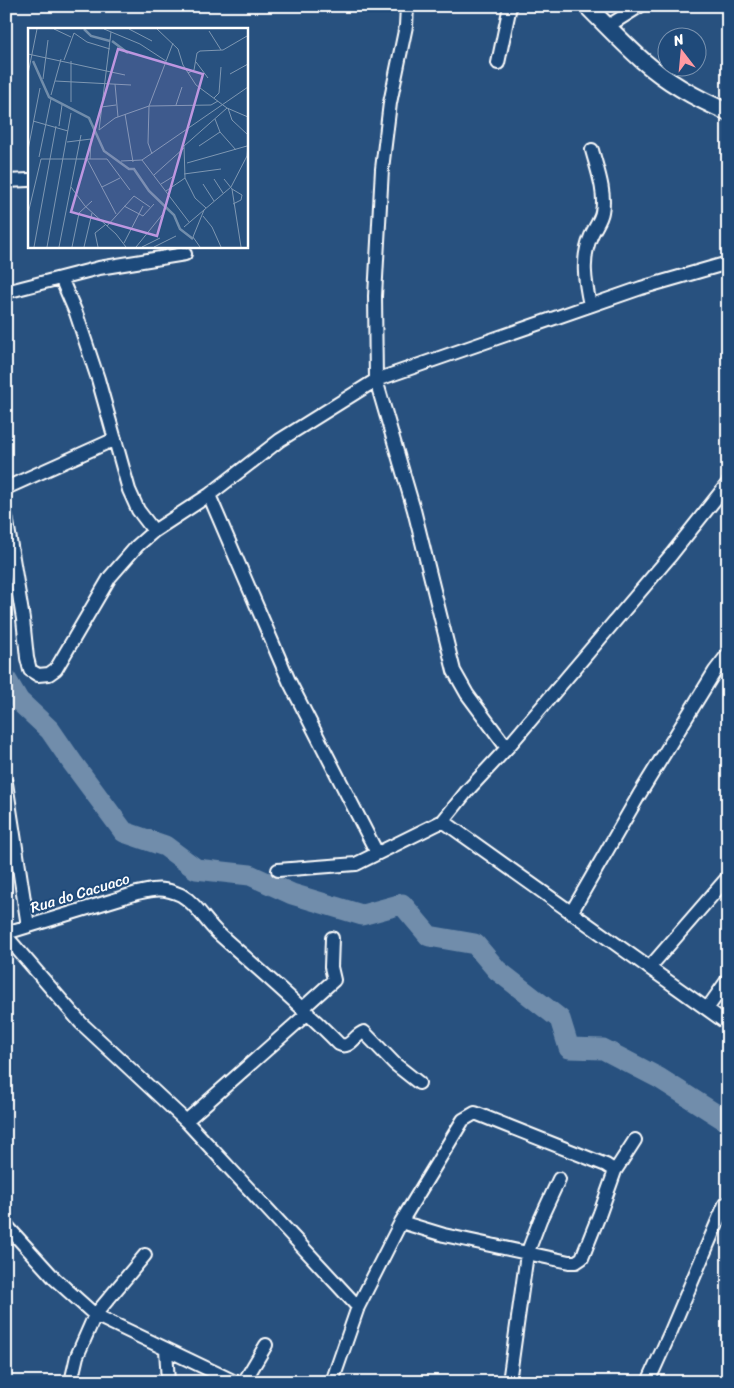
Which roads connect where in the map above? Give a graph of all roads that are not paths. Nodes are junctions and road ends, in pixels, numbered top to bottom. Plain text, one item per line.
1 (407, 6) edge
2 (510, 6) edge
3 (587, 6) edge
4 (640, 6) edge
5 (608, 26) junction
6 (498, 64) dead end
7 (728, 112) edge
8 (592, 150) dead end
9 (28, 180) edge
10 (6, 181) edge
11 (185, 254) dead end
12 (728, 263) edge
13 (61, 278) junction
14 (6, 292) edge
15 (590, 305) junction
16 (376, 380) junction
17 (115, 438) junction
18 (728, 483) edge
19 (6, 488) edge
20 (209, 494) junction
21 (6, 516) edge
22 (154, 531) junction
23 (728, 654) edge
24 (507, 748) junction
25 (6, 784) edge
26 (443, 821) junction
27 (377, 853) junction
28 (278, 870) dead end
29 (728, 877) edge
30 (571, 913) junction
31 (28, 926) junction
32 (6, 934) edge
33 (332, 938) dead end
34 (650, 968) junction
35 (728, 979) edge
36 (707, 1009) junction
37 (306, 1010) junction
38 (728, 1024) edge
39 (419, 1084) dead end
40 (186, 1121) junction
41 (635, 1140) dead end
42 (615, 1171) junction
43 (559, 1179) dead end
44 (724, 1204) dead end
45 (401, 1222) junction
46 (6, 1225) edge
47 (145, 1254) dead end
48 (527, 1254) junction
49 (358, 1307) junction
50 (95, 1315) junction
51 (266, 1345) dead end
52 (166, 1349) junction
53 (71, 1382) edge
54 (168, 1382) edge
55 (235, 1382) edge
56 (244, 1382) edge
57 (332, 1382) edge
58 (509, 1382) edge
59 (648, 1382) edge

1 - 16 street
2 - 6 street
3 - 5 street
4 - 5 street
5 - 7 street
8 - 15 street
9 - 10 street
11 - 13 street
12 - 15 street
13 - 14 street
13 - 17 street
15 - 16 street
16 - 20 street
16 - 24 street
17 - 19 street
17 - 22 street
18 - 24 street
20 - 22 street
20 - 27 street
21 - 22 street
23 - 30 street
24 - 26 street
25 - 31 street
26 - 27 street
26 - 30 street
27 - 28 street
29 - 34 street
30 - 34 street
31 - 32 street, Rua do Cacuaco
31 - 37 street, Rua do Cacuaco
32 - 40 street
33 - 37 street
34 - 36 street
35 - 36 street
36 - 38 street
37 - 39 street
37 - 40 street
40 - 49 street
41 - 42 street
42 - 45 street
42 - 48 street
43 - 48 street
44 - 59 street
45 - 48 street
45 - 49 street
46 - 50 street
47 - 50 street
48 - 58 street
49 - 57 street
50 - 52 street
50 - 53 street
51 - 56 street
52 - 54 street
52 - 55 street

